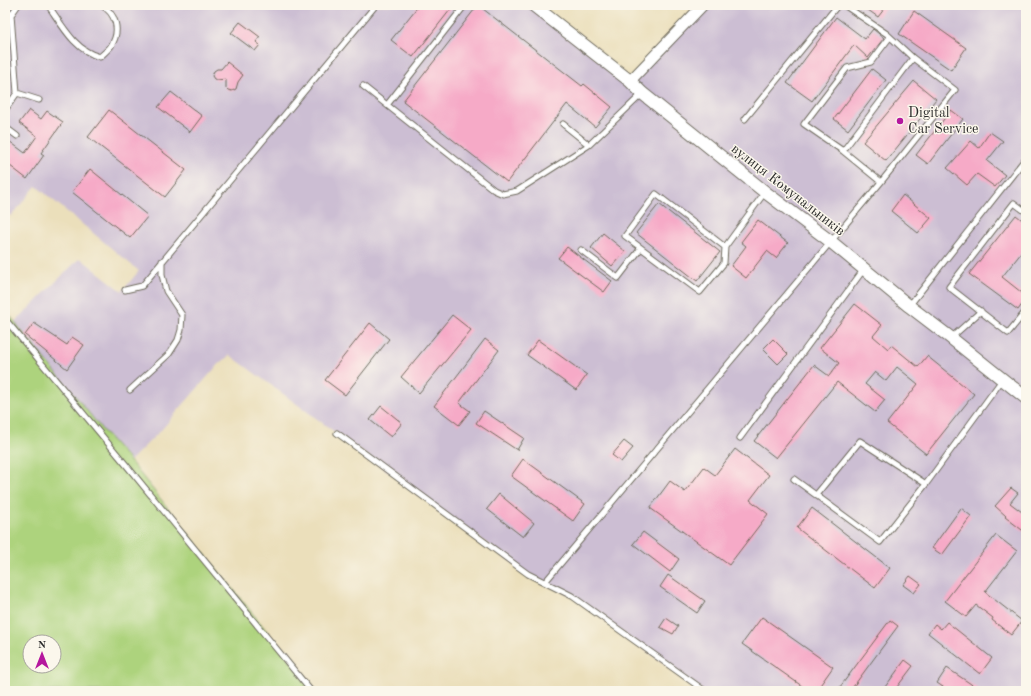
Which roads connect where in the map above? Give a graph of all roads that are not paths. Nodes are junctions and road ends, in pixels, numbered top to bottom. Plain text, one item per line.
1 (18, 5) edge
2 (48, 5) edge
3 (101, 5) edge
4 (376, 5) edge
5 (465, 5) edge
6 (533, 5) edge
7 (703, 5) edge
8 (838, 5) edge
9 (844, 5) edge
10 (890, 37) junction
11 (913, 58) junction
12 (630, 81) junction
13 (363, 86) dead end
14 (17, 93) junction
15 (642, 93) junction
16 (39, 100) dead end
17 (387, 105) junction
18 (5, 110) edge
19 (745, 119) dead end
20 (563, 124) dead end
21 (5, 126) edge
22 (17, 136) dead end
23 (589, 144) junction
24 (843, 152) junction
25 (1026, 158) edge
26 (881, 182) junction
27 (765, 192) junction
28 (1026, 212) edge
29 (830, 241) junction
30 (725, 247) junction
31 (641, 248) junction
32 (580, 250) dead end
33 (162, 261) junction
34 (864, 269) junction
35 (124, 290) dead end
36 (909, 306) junction
37 (981, 311) junction
38 (1026, 311) edge
39 (5, 319) edge
40 (951, 338) junction
41 (1003, 379) junction
42 (130, 390) dead end
43 (1026, 398) edge
44 (337, 433) dead end
45 (740, 438) dead end
46 (794, 479) dead end
47 (926, 484) junction
48 (816, 495) junction
49 (545, 582) junction
50 (312, 691) edge
51 (705, 691) edge

1 - 14 lane
2 - 3 lane
4 - 33 lane
5 - 17 lane
6 - 12 street, вулиця Комунальників
7 - 12 street
8 - 19 lane
9 - 10 lane
10 - 11 lane
10 - 24 lane
11 - 24 lane
11 - 26 lane
12 - 15 street, вулиця Комунальників
13 - 17 lane
14 - 16 lane
14 - 18 lane
15 - 23 lane
15 - 27 street, вулиця Комунальників
17 - 23 lane
20 - 23 lane
21 - 22 lane
24 - 26 lane
25 - 36 lane
26 - 29 lane
27 - 29 street, вулиця Комунальників
27 - 30 lane
28 - 37 lane
29 - 34 street, вулиця Комунальників
29 - 49 lane
30 - 31 lane
30 - 31 lane
31 - 32 lane
33 - 35 lane
33 - 42 lane
34 - 36 street, вулиця Комунальників
34 - 45 lane
36 - 40 street, вулиця Комунальників
37 - 38 lane
37 - 40 lane
39 - 50 lane
40 - 41 street, вулиця Комунальників
41 - 43 street, вулиця Комунальників
41 - 47 lane
44 - 49 lane
46 - 48 lane
47 - 48 lane
47 - 48 lane
49 - 51 lane

